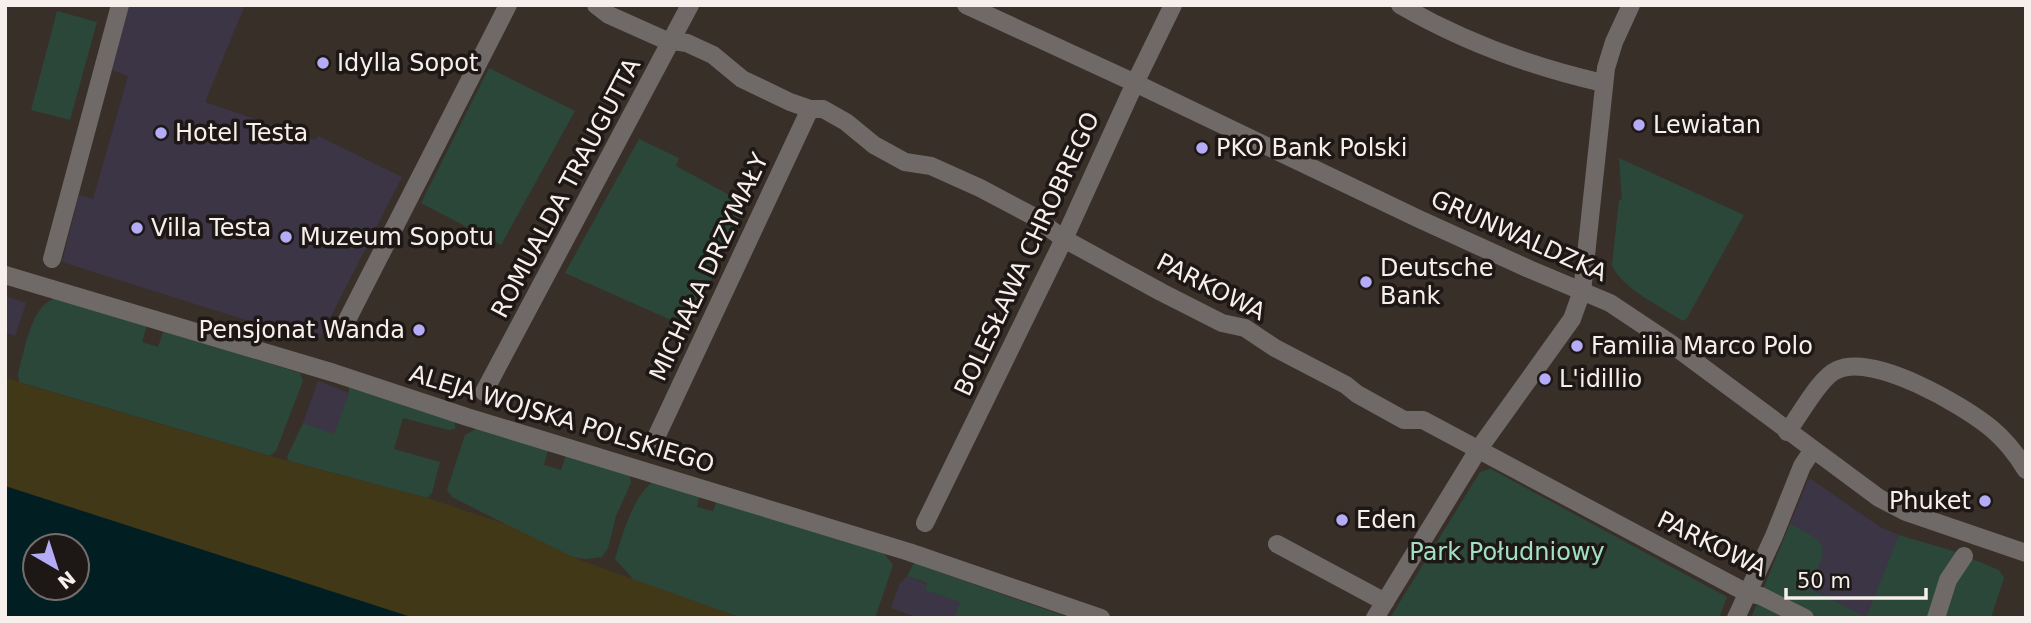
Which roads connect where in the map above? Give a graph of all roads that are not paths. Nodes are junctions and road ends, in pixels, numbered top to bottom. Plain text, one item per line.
1 (120, 5) edge
2 (508, 5) edge
3 (596, 5) edge
4 (690, 5) edge
5 (966, 5) edge
6 (1174, 5) edge
7 (1400, 5) edge
8 (1631, 5) edge
9 (672, 42) junction
10 (1135, 83) junction
11 (1603, 83) junction
12 (810, 109) junction
13 (1064, 239) junction
14 (52, 259) dead end
15 (5, 275) edge
16 (1582, 291) junction
17 (344, 326) dead end
18 (484, 392) dead end
19 (1787, 432) junction
20 (652, 446) dead end
21 (1478, 450) junction
22 (1812, 451) junction
23 (2026, 470) edge
24 (925, 523) dead end
25 (1277, 544) dead end
26 (2026, 553) edge
27 (1964, 556) dead end
28 (1747, 593) junction
29 (1385, 602) junction
30 (1797, 616) edge
31 (1101, 618) edge
32 (1375, 618) edge
33 (1736, 618) edge
34 (1936, 618) edge

1 - 14 street
2 - 17 street
3 - 9 street, PARKOWA
4 - 9 street, ROMUALDA TRAUGUTTA
5 - 10 street, GRUNWALDZKA
6 - 10 street, BOLESŁAWA CHROBREGO
7 - 11 street
8 - 11 street
9 - 12 street, PARKOWA
9 - 18 street, ROMUALDA TRAUGUTTA
10 - 13 street, BOLESŁAWA CHROBREGO
10 - 16 street, GRUNWALDZKA
11 - 16 street
12 - 13 street, PARKOWA
12 - 20 street, MICHAŁA DRZYMAŁY
13 - 21 street, PARKOWA
13 - 24 street, BOLESŁAWA CHROBREGO
15 - 31 street, ALEJA WOJSKA POLSKIEGO
16 - 19 street, GRUNWALDZKA
16 - 21 street
19 - 22 street, GRUNWALDZKA
19 - 23 street
21 - 28 street, PARKOWA
21 - 29 street
22 - 26 street, GRUNWALDZKA
22 - 28 street
25 - 29 street
27 - 34 street
28 - 30 street, PARKOWA
28 - 33 street
29 - 32 street

